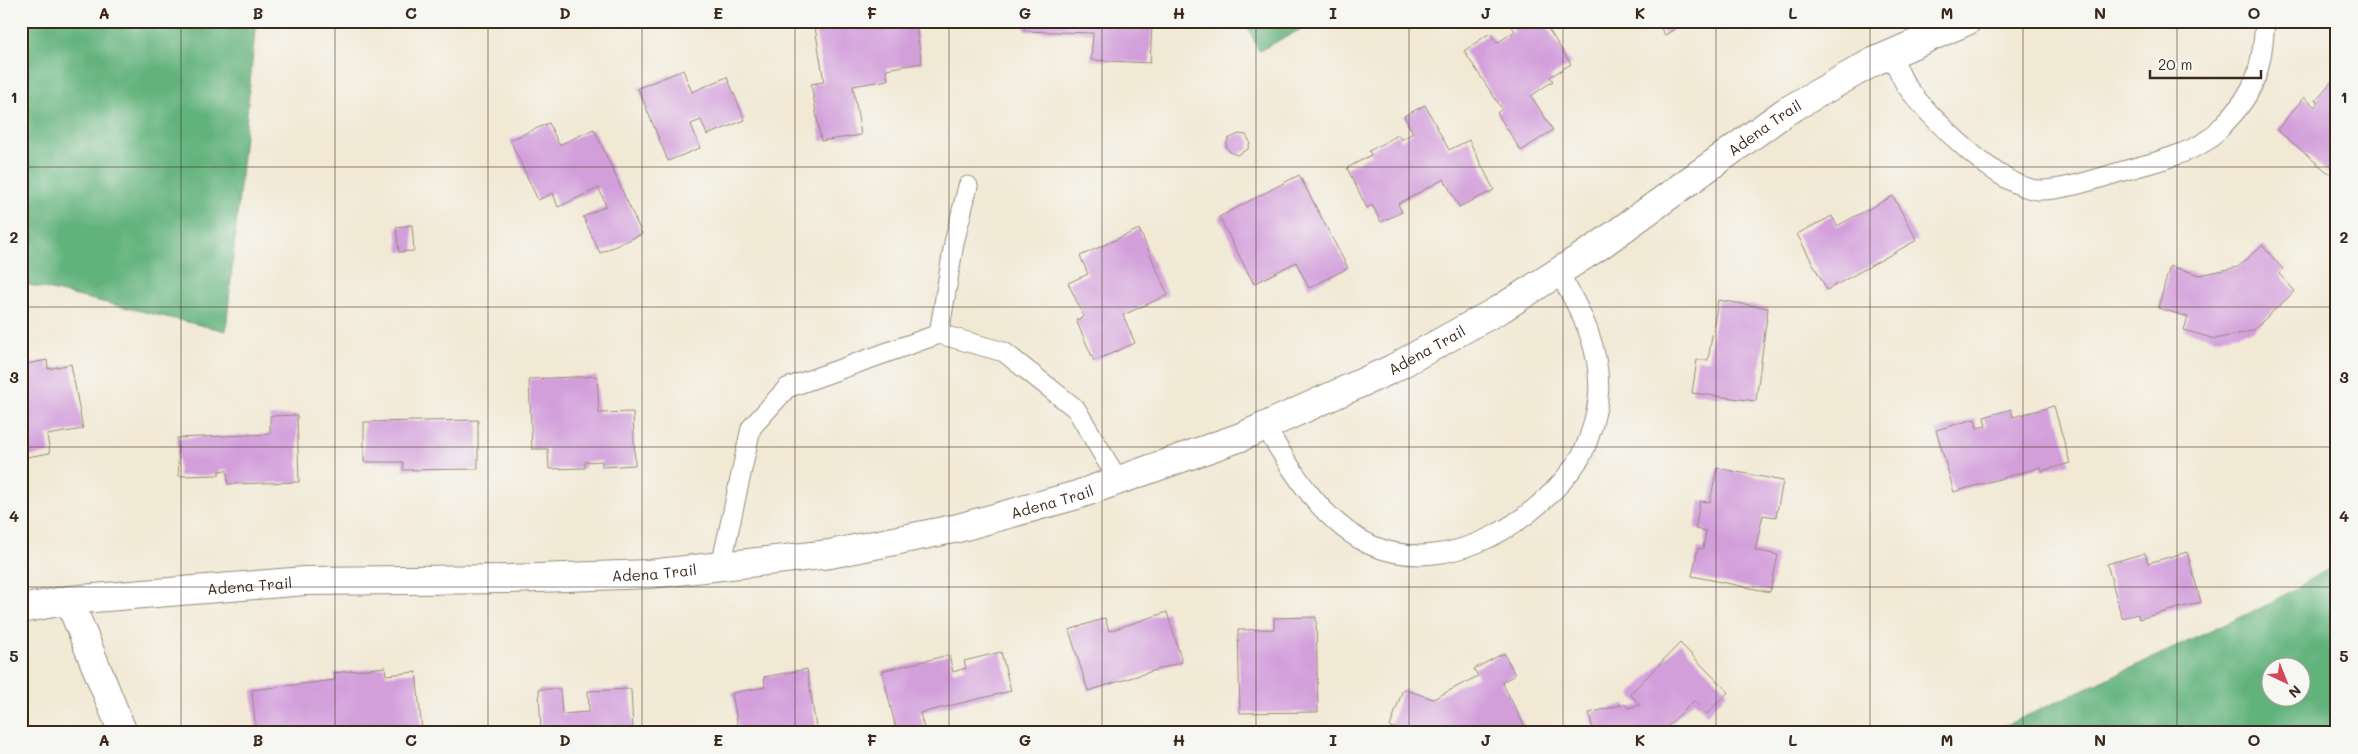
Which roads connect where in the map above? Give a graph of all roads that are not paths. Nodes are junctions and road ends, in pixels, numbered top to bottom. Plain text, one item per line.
1 (1967, 21) edge
2 (2264, 21) edge
3 (1891, 55) junction
4 (968, 186) dead end
5 (1558, 272) junction
6 (939, 334) junction
7 (1265, 426) junction
8 (1118, 480) junction
9 (721, 566) junction
10 (70, 600) junction
11 (21, 609) edge
12 (123, 733) edge

1 - 3 street, Adena Trail
2 - 3 lane
3 - 5 street, Adena Trail
4 - 6 lane
5 - 7 street, Adena Trail
5 - 7 lane
6 - 8 lane
6 - 9 lane
7 - 8 street, Adena Trail
8 - 9 street, Adena Trail
9 - 10 street, Adena Trail
10 - 11 street, Adena Trail
10 - 12 street

